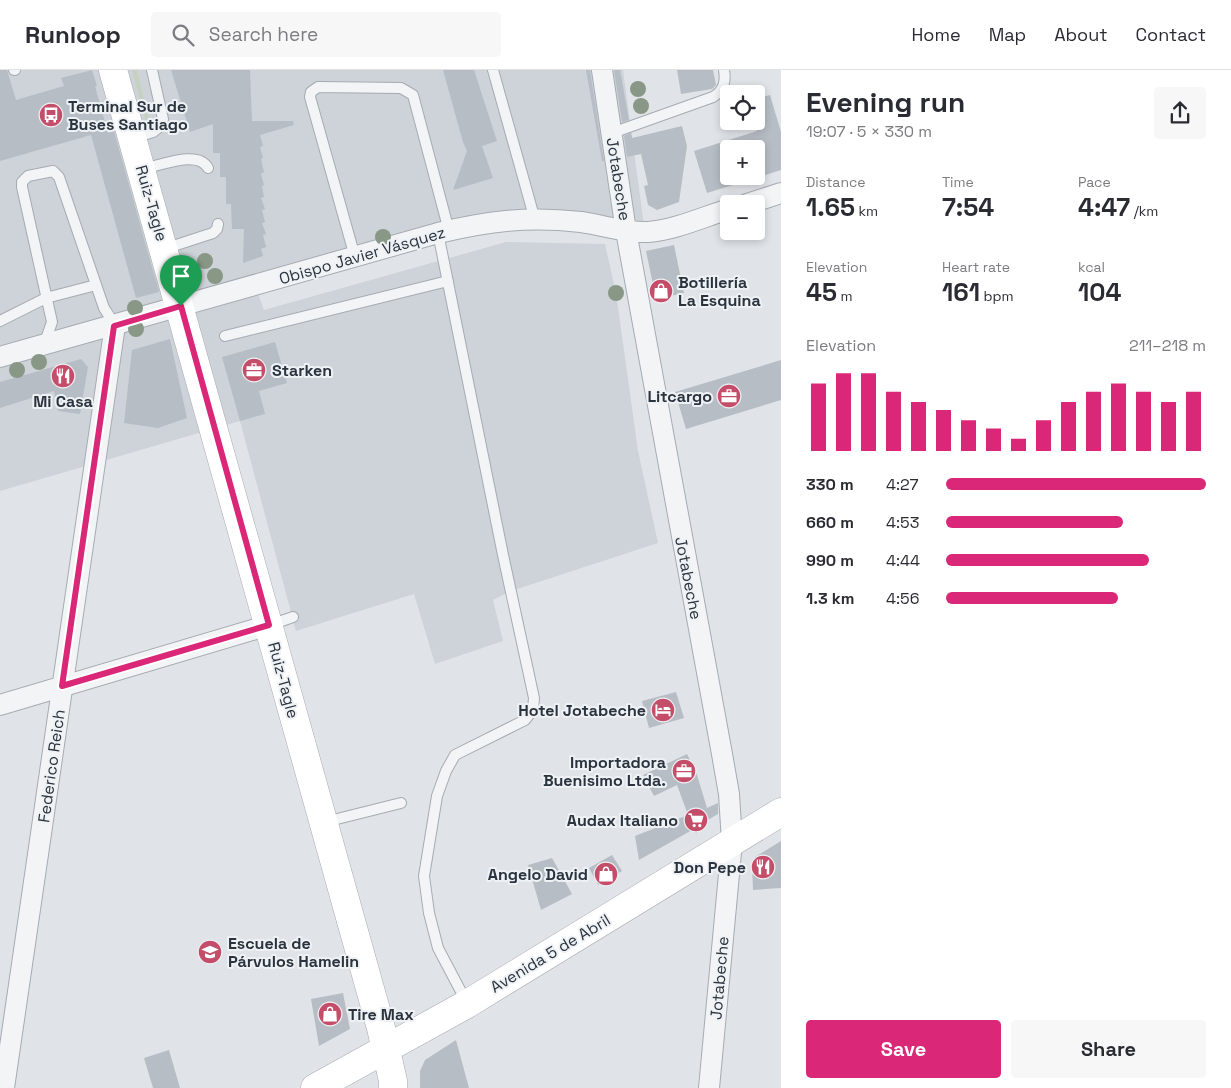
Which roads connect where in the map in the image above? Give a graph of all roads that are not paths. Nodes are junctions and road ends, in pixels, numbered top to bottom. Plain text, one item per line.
1 (113, 70) edge
2 (152, 70) edge
3 (493, 70) edge
4 (602, 70) edge
5 (724, 70) edge
6 (612, 133) junction
7 (133, 138) junction
8 (208, 168) dead end
9 (142, 169) junction
10 (781, 193) edge
11 (765, 198) edge
12 (720, 212) edge
13 (535, 220) junction
14 (218, 224) dead end
15 (626, 231) junction
16 (443, 232) junction
17 (164, 249) junction
18 (355, 257) junction
19 (448, 281) junction
20 (96, 285) junction
21 (46, 298) junction
22 (181, 306) junction
23 (0, 321) edge
24 (114, 326) junction
25 (225, 336) dead end
26 (44, 345) junction
27 (0, 357) edge
28 (281, 621) junction
29 (62, 686) junction
30 (0, 705) edge
31 (401, 803) dead end
32 (781, 812) edge
33 (324, 822) junction
34 (732, 842) junction
35 (467, 1004) junction
36 (387, 1049) junction
37 (4, 1088) edge
38 (315, 1088) edge
39 (393, 1088) edge
40 (709, 1088) edge

1 - 7 street, Ruiz-Tagle
2 - 7 lane
3 - 13 lane
4 - 6 street, Jotabeche
5 - 6 lane
6 - 15 street, Jotabeche
7 - 9 street, Ruiz-Tagle
8 - 9 lane
9 - 17 street, Ruiz-Tagle
10 - 11 street
12 - 15 street, Obispo Javier Vásquez
13 - 15 street, Obispo Javier Vásquez
13 - 16 street, Obispo Javier Vásquez
14 - 17 lane
15 - 34 street, Jotabeche
16 - 18 street, Obispo Javier Vásquez
16 - 18 lane
16 - 19 lane
17 - 22 street, Ruiz-Tagle
18 - 22 street, Obispo Javier Vásquez
19 - 25 lane
19 - 35 lane
20 - 21 lane
20 - 21 lane
20 - 24 lane
21 - 23 lane
21 - 26 lane
22 - 24 street, Obispo Javier Vásquez
22 - 28 street, Ruiz-Tagle
24 - 26 street, Obispo Javier Vásquez
24 - 29 street, Federico Reich
26 - 27 street, Obispo Javier Vásquez
28 - 29 street
28 - 33 street, Ruiz-Tagle
29 - 30 street
29 - 37 street, Federico Reich
31 - 33 lane
32 - 34 street, Avenida 5 de Abril
33 - 36 street, Ruiz-Tagle
34 - 35 street, Avenida 5 de Abril
34 - 40 street, Jotabeche
35 - 36 street, Avenida 5 de Abril
36 - 38 street, Avenida 5 de Abril
36 - 39 street, Ruiz-Tagle

